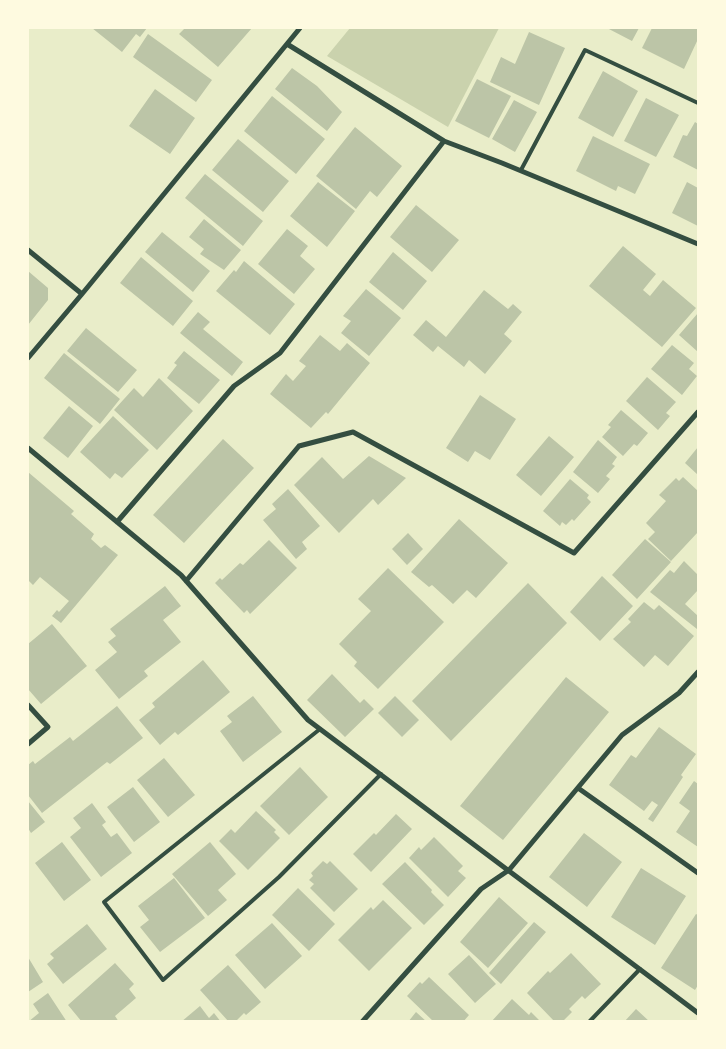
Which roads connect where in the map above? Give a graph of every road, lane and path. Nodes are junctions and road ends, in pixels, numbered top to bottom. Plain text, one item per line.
1 (300, 28) edge
2 (287, 44) junction
3 (698, 103) edge
4 (444, 141) junction
5 (521, 170) junction
6 (698, 244) edge
7 (28, 250) edge
8 (82, 294) junction
9 (28, 358) edge
10 (698, 412) edge
11 (28, 448) edge
12 (117, 522) junction
13 (186, 580) junction
14 (698, 672) edge
15 (28, 705) edge
16 (320, 729) junction
17 (28, 744) edge
18 (381, 774) junction
19 (578, 788) junction
20 (509, 870) junction
21 (698, 873) edge
22 (640, 969) junction
23 (698, 1013) edge
24 (362, 1022) edge
25 (589, 1022) edge

1 - 2 street
2 - 4 street
2 - 8 street
3 - 5 lane
4 - 5 street
4 - 12 street
5 - 6 street
7 - 8 street
8 - 9 street
10 - 13 street
11 - 12 street
12 - 13 street
13 - 16 street
14 - 19 street
15 - 17 street
16 - 18 street
16 - 18 lane
18 - 20 street
19 - 20 street
19 - 21 street
20 - 22 street
20 - 24 street
22 - 23 street
22 - 25 lane

